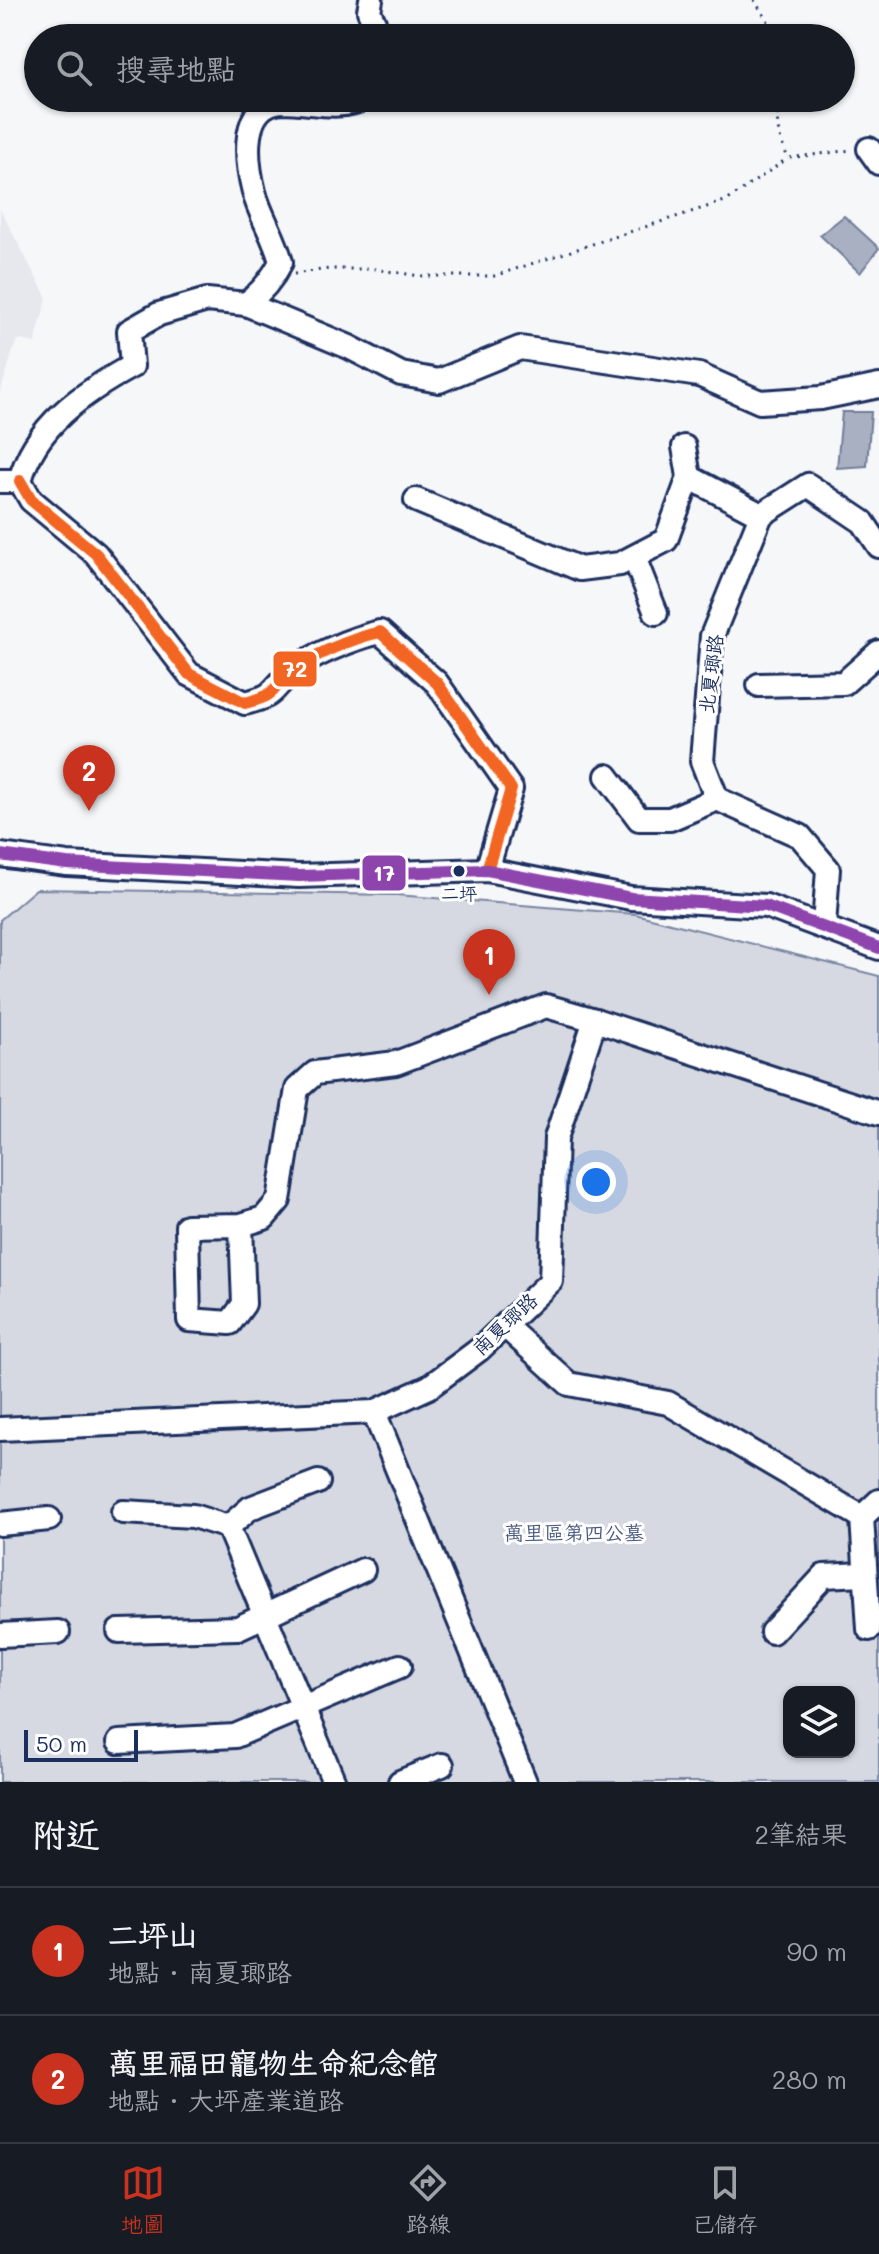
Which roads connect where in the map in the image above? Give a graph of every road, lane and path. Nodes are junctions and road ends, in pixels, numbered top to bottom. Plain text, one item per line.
1 (371, 0) edge
2 (754, 0) edge
3 (375, 24) edge
4 (770, 24) edge
5 (258, 112) edge
6 (777, 112) edge
7 (874, 156) edge
8 (788, 158) junction
9 (275, 274) junction
10 (246, 304) junction
11 (879, 386) edge
12 (684, 447) dead end
13 (689, 477) junction
14 (10, 481) edge
15 (416, 500) dead end
16 (761, 515) junction
17 (879, 546) edge
18 (634, 557) junction
19 (656, 613) dead end
20 (879, 652) edge
21 (759, 685) dead end
22 (607, 776) dead end
23 (717, 799) junction
24 (0, 855) edge
25 (487, 870) junction
26 (824, 926) junction
27 (879, 948) edge
28 (595, 1020) junction
29 (879, 1113) edge
30 (241, 1225) junction
31 (505, 1326) junction
32 (374, 1412) junction
33 (0, 1429) edge
34 (318, 1482) dead end
35 (879, 1501) edge
36 (123, 1512) dead end
37 (862, 1517) junction
38 (49, 1519) dead end
39 (0, 1524) edge
40 (228, 1527) junction
41 (363, 1570) dead end
42 (863, 1574) junction
43 (265, 1613) junction
44 (869, 1629) dead end
45 (119, 1631) dead end
46 (58, 1632) dead end
47 (772, 1632) dead end
48 (0, 1635) edge
49 (400, 1666) dead end
50 (303, 1707) junction
51 (119, 1742) dead end
52 (442, 1765) dead end
53 (334, 1782) edge
54 (400, 1782) edge
55 (525, 1782) edge

1 - 3 street
2 - 4 path
5 - 9 street
6 - 8 path
7 - 8 path
8 - 9 path
9 - 10 street
10 - 11 street
10 - 14 street
12 - 13 street
13 - 16 street
13 - 18 street
14 - 25 street
15 - 18 street
16 - 17 street
16 - 23 street, 北夏瑯路
18 - 19 street
20 - 21 street
22 - 23 street
23 - 26 street
24 - 25 street
25 - 26 street
26 - 27 street
28 - 29 street
28 - 30 street
28 - 31 street, 南夏瑯路
30 - 30 street
31 - 32 street, 南夏瑯路
31 - 37 street
32 - 33 street, 南夏瑯路
32 - 55 street
34 - 40 street
35 - 37 street
36 - 40 street
37 - 42 street
38 - 39 street
40 - 43 street
41 - 43 street
42 - 44 street
42 - 47 street
43 - 45 street
43 - 50 street
46 - 48 street
49 - 50 street
50 - 51 street
50 - 53 street
52 - 54 street

